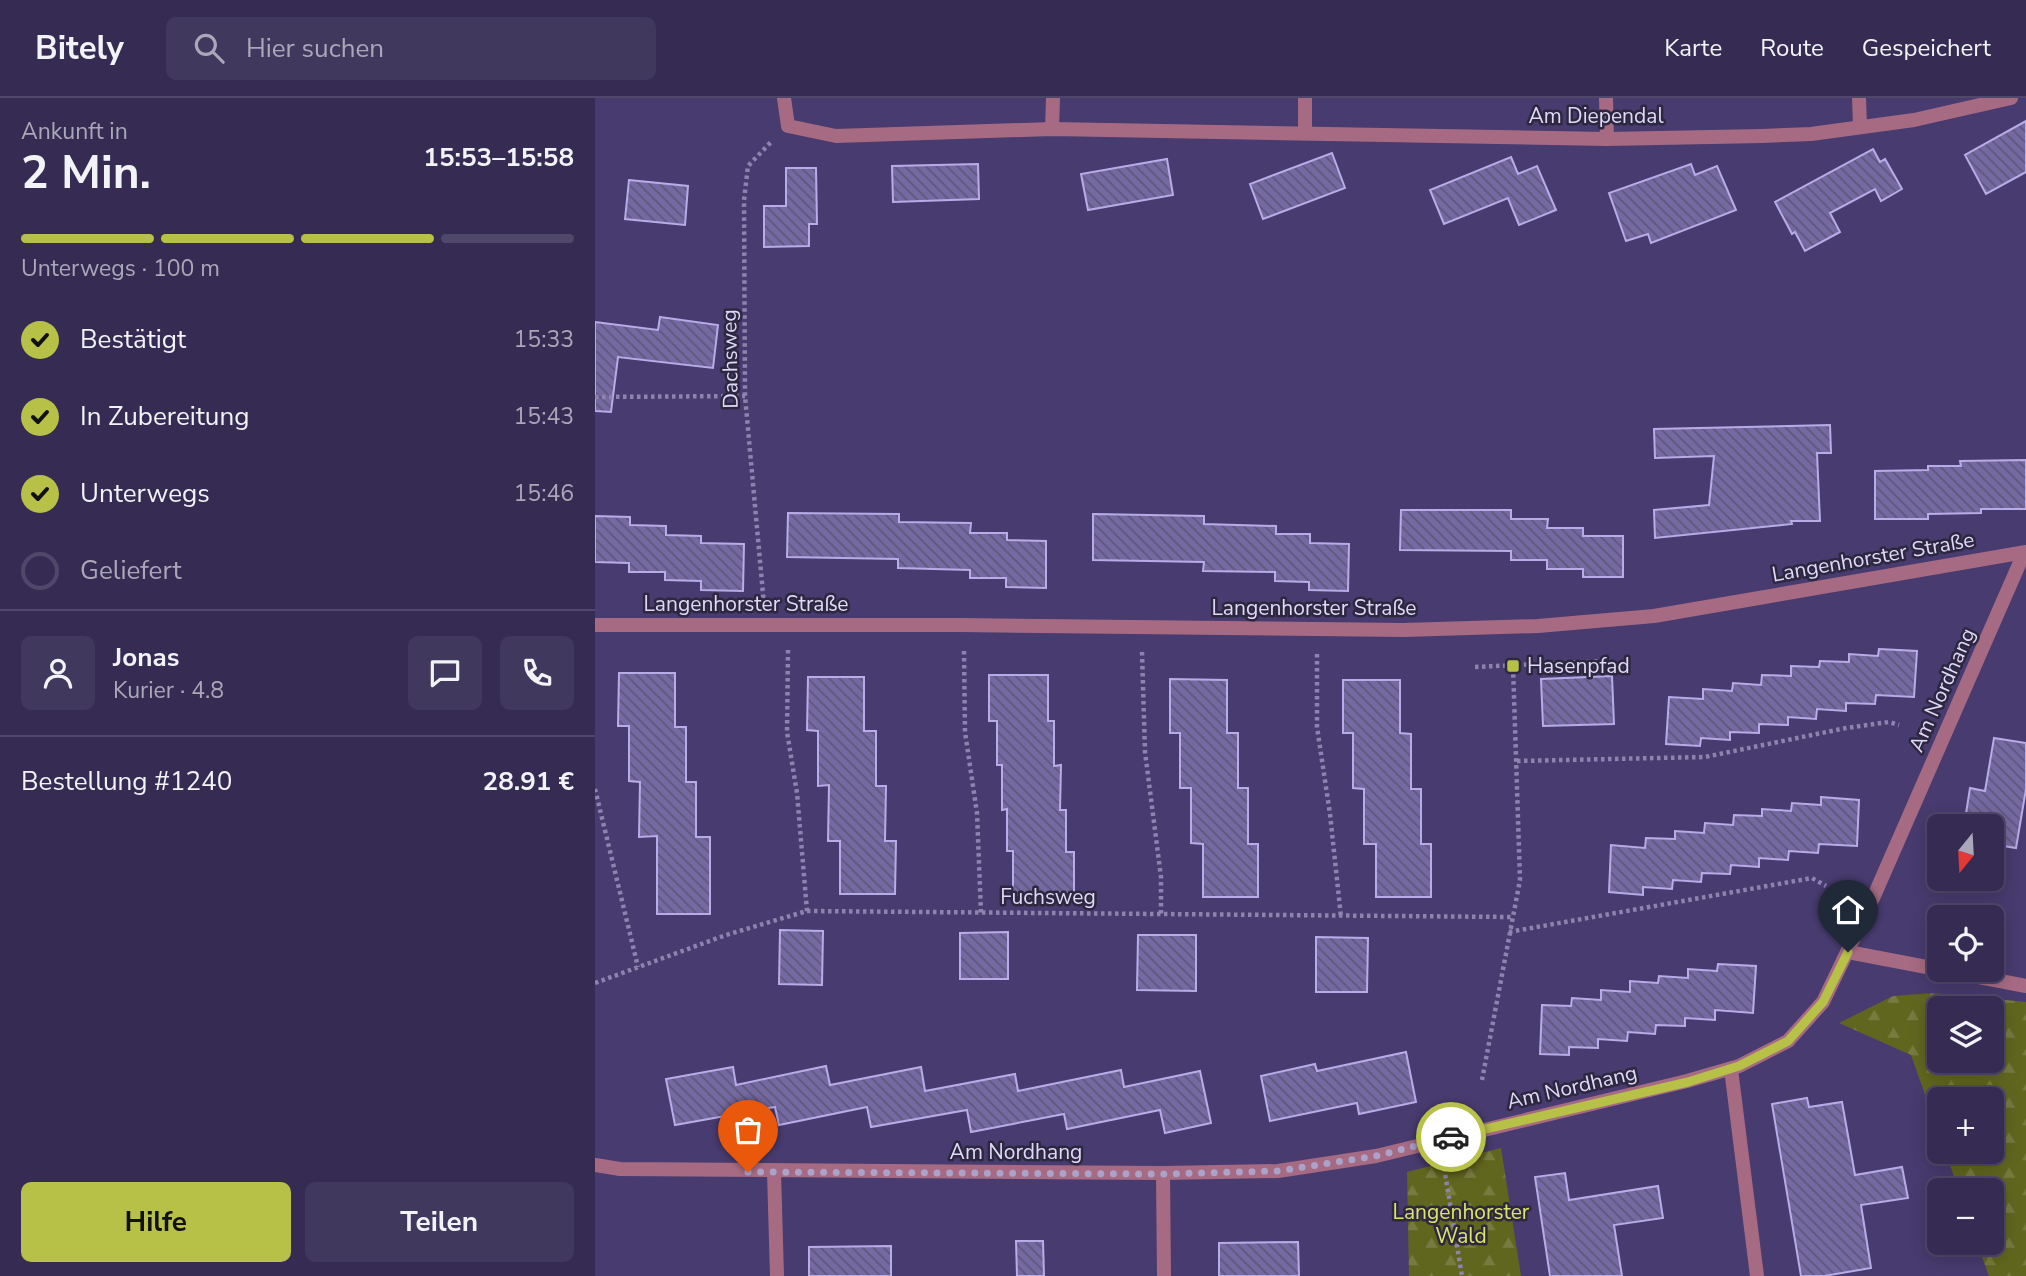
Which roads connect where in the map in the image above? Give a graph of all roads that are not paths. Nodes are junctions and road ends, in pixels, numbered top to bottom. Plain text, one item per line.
1 (784, 98) edge
2 (1053, 98) edge
3 (1305, 98) edge
4 (1606, 98) edge
5 (1859, 98) edge
6 (2011, 98) edge
7 (1860, 126) junction
8 (1052, 129) junction
9 (1305, 133) junction
10 (1607, 139) junction
11 (2025, 552) edge
12 (595, 625) edge
13 (1848, 952) junction
14 (2026, 986) edge
15 (1731, 1069) junction
16 (595, 1165) edge
17 (773, 1172) junction
18 (1163, 1174) junction
19 (777, 1276) edge
20 (1164, 1276) edge
21 (1757, 1276) edge

1 - 8 street, Am Diependal
2 - 8 street
3 - 9 street
4 - 10 street
5 - 7 street
6 - 7 street, Am Diependal
7 - 10 street, Am Diependal
8 - 9 street, Am Diependal
9 - 10 street, Am Diependal
11 - 12 street, Langenhorster Straße
11 - 13 street, Am Nordhang
13 - 14 street
13 - 15 street, Am Nordhang
15 - 18 street, Am Nordhang
15 - 21 street
16 - 17 street, Am Nordhang
17 - 18 street, Am Nordhang
17 - 19 street
18 - 20 street

